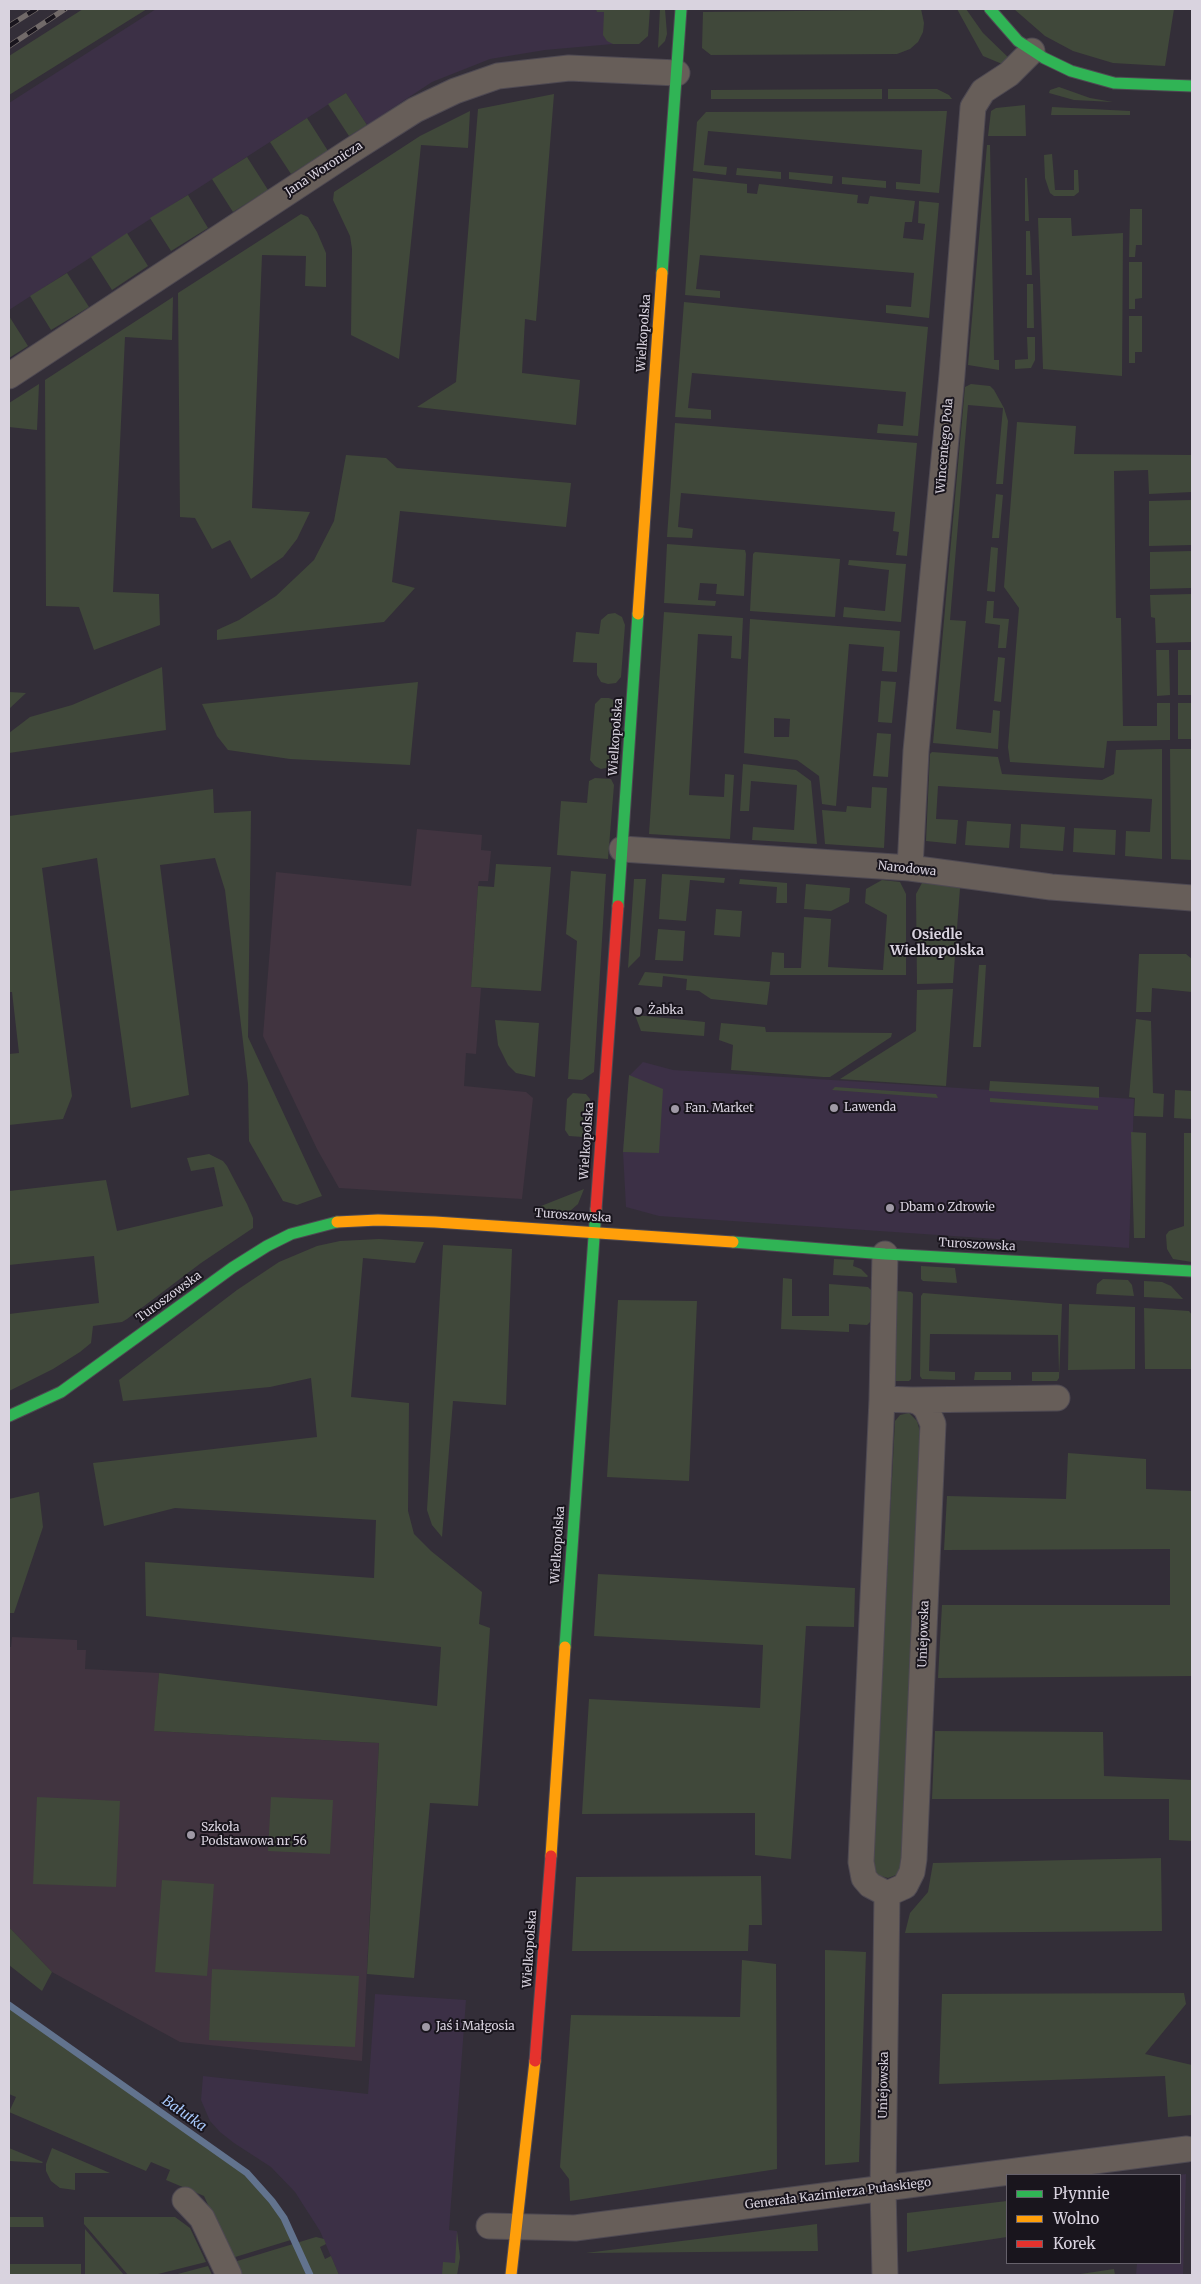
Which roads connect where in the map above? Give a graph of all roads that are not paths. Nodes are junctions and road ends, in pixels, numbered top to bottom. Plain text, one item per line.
1 (682, 9) edge
2 (990, 9) edge
3 (1032, 51) junction
4 (677, 73) junction
5 (1192, 86) edge
6 (9, 376) edge
7 (622, 849) junction
8 (910, 868) junction
9 (1192, 898) edge
10 (594, 1232) junction
11 (885, 1254) junction
12 (1192, 1271) edge
13 (1057, 1398) dead end
14 (882, 1399) junction
15 (912, 1400) junction
16 (9, 1416) edge
17 (887, 1894) junction
18 (1187, 2149) dead end
19 (883, 2188) junction
20 (185, 2200) dead end
21 (489, 2226) dead end
22 (518, 2227) junction
23 (229, 2275) edge
24 (511, 2275) edge
25 (885, 2275) edge

1 - 4 street, Wielkopolska
2 - 3 street
3 - 5 street
3 - 8 street, Wincentego Pola
4 - 6 street, Jana Woronicza
4 - 7 street, Wielkopolska
7 - 8 street, Narodowa
7 - 10 street, Wielkopolska
8 - 9 street, Narodowa
10 - 11 street, Turoszowska
10 - 16 street, Turoszowska
10 - 22 street, Wielkopolska
11 - 12 street, Turoszowska
11 - 14 street
13 - 15 street
14 - 15 street
14 - 17 street
15 - 17 street, Uniejowska
17 - 19 street, Uniejowska
18 - 19 street, Generała Kazimierza Pułaskiego
19 - 22 street, Generała Kazimierza Pułaskiego
19 - 25 street, Uniejowska
20 - 23 street
21 - 22 street, Generała Kazimierza Pułaskiego
22 - 24 street, Wielkopolska

